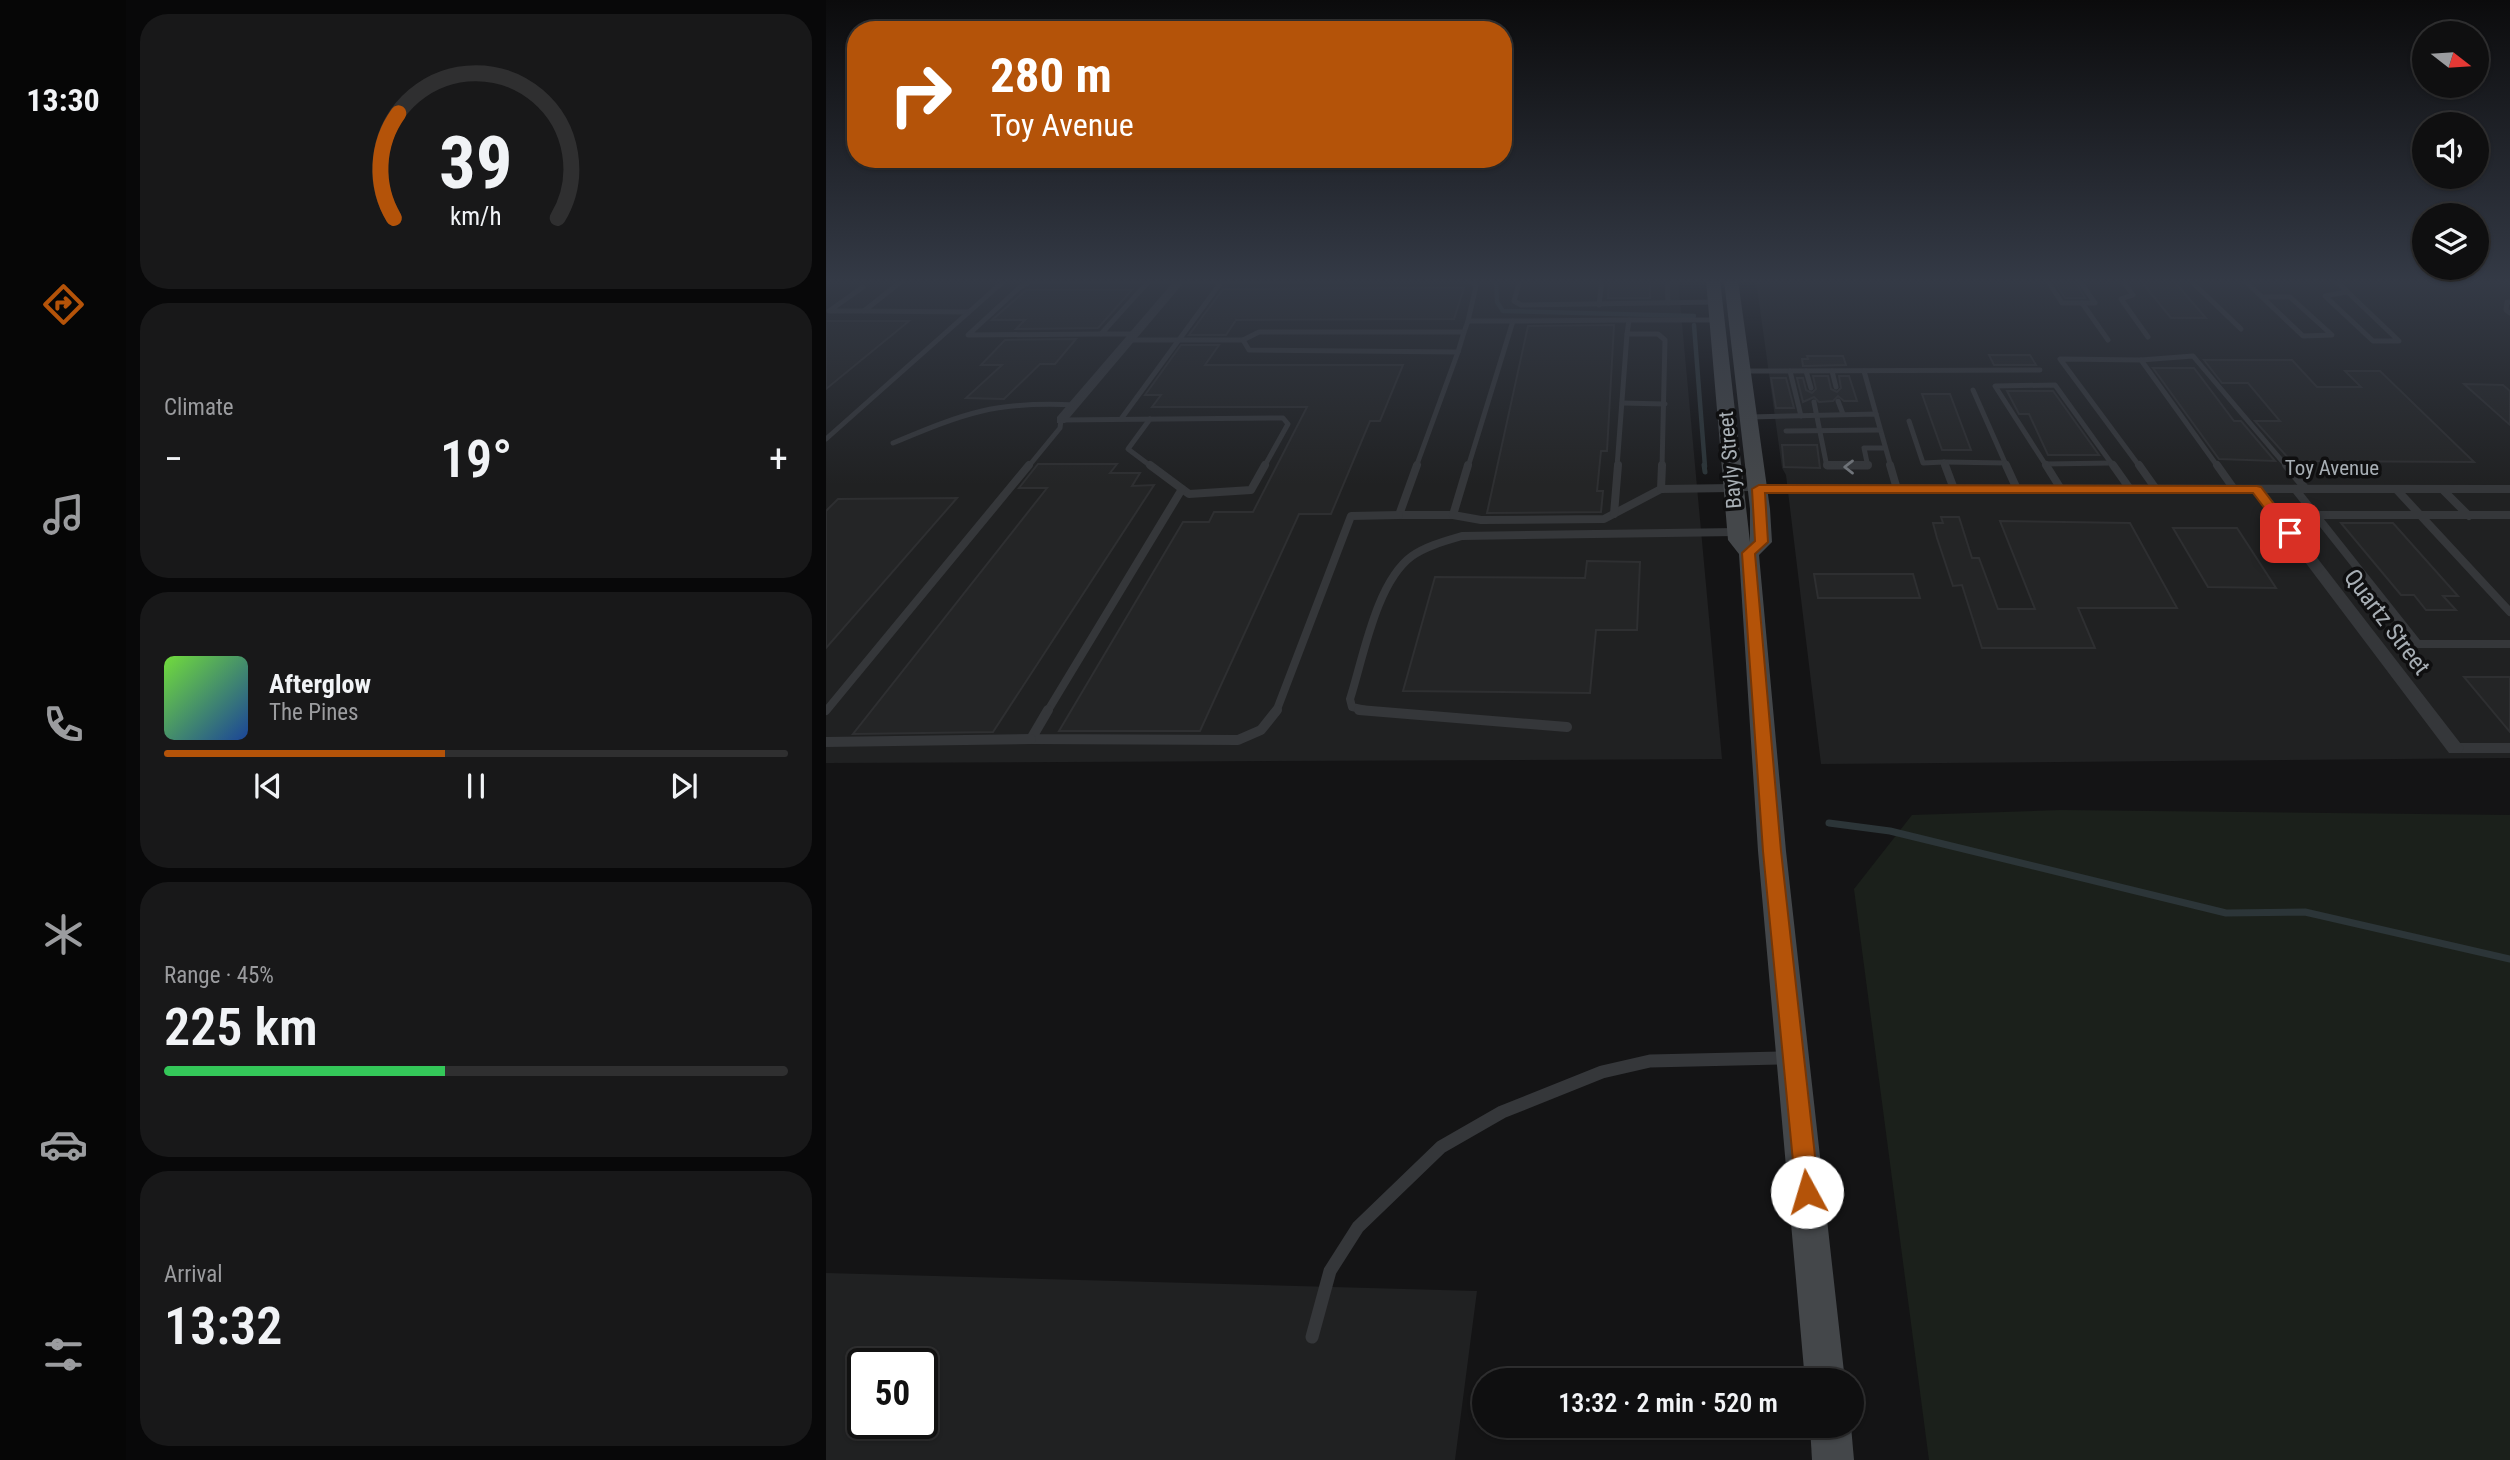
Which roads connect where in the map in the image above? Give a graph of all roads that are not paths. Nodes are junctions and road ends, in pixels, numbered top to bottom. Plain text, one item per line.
1 (928, 348) edge
2 (1123, 348) edge
3 (1172, 348) edge
4 (1248, 348) edge
5 (1459, 348) edge
6 (1505, 348) edge
7 (1627, 348) edge
8 (1665, 348) edge
9 (1720, 348) edge
10 (1740, 348) edge
11 (1458, 352) junction
12 (2141, 360) junction
13 (1743, 370) junction
14 (2040, 370) dead end
15 (1790, 371) junction
16 (1806, 371) junction
17 (1832, 371) junction
18 (1864, 371) junction
19 (1811, 387) dead end
20 (1836, 387) dead end
21 (1973, 390) dead end
22 (1838, 401) dead end
23 (1814, 402) dead end
24 (1622, 403) junction
25 (1665, 404) junction
26 (1074, 405) junction
27 (1843, 414) junction
28 (1876, 414) junction
29 (1818, 415) junction
30 (1801, 416) junction
31 (1750, 417) junction
32 (1121, 419) junction
33 (1150, 419) junction
34 (1061, 420) junction
35 (1909, 421) dead end
36 (1880, 430) junction
37 (1820, 431) junction
38 (1786, 432) dead end
39 (826, 439) edge
40 (893, 443) dead end
41 (1885, 448) junction
42 (1944, 462) junction
43 (2006, 463) junction
44 (2112, 463) junction
45 (2045, 464) junction
46 (1733, 488) junction
47 (1182, 489) junction
48 (1661, 489) junction
49 (1759, 489) junction
50 (1897, 489) junction
51 (1954, 489) junction
52 (2017, 489) junction
53 (2061, 489) junction
54 (2130, 489) junction
55 (2156, 489) junction
56 (2234, 489) junction
57 (2257, 489) junction
58 (2301, 489) junction
59 (2397, 489) junction
60 (2510, 489) edge
61 (2443, 490) junction
62 (1614, 514) junction
63 (1399, 515) junction
64 (1453, 515) junction
65 (2316, 515) junction
66 (2510, 515) edge
67 (2421, 516) junction
68 (2469, 516) junction
69 (1743, 543) junction
70 (2510, 612) edge
71 (2510, 644) edge
72 (826, 711) edge
73 (1567, 727) dead end
74 (1031, 739) junction
75 (826, 742) edge
76 (2455, 748) joint
77 (2510, 748) edge
78 (1794, 1058) junction
79 (1312, 1337) dead end
80 (1824, 1368) edge
81 (1831, 1438) edge
82 (1833, 1460) edge

1 - 39 lane
2 - 26 street
3 - 32 lane
4 - 11 lane
5 - 11 lane
6 - 64 lane
7 - 24 lane
8 - 25 lane
9 - 46 main road, Bayly Street
10 - 13 main road, Bayly Street
11 - 63 lane
12 - 55 lane
12 - 56 lane
12 - 58 lane
13 - 15 lane
13 - 31 main road, Bayly Street
14 - 18 lane
15 - 16 lane
15 - 30 lane
16 - 17 lane
16 - 19 lane
17 - 18 lane
17 - 20 lane
18 - 28 lane
21 - 43 lane
22 - 27 lane
23 - 29 lane
24 - 25 lane
24 - 62 lane
25 - 48 lane
26 - 34 street
26 - 40 lane
27 - 28 lane
27 - 29 lane
28 - 36 lane
29 - 30 lane
29 - 37 lane
30 - 31 lane
31 - 49 main road, Bayly Street
32 - 33 lane
32 - 34 lane
33 - 47 lane
33 - 47 lane
34 - 72 lane
35 - 42 lane
36 - 37 lane
36 - 41 lane
37 - 38 lane
41 -> 37 lane
41 - 50 lane
42 - 43 lane
42 - 51 lane
43 - 52 lane
44 - 45 lane
44 - 45 lane
44 - 54 lane
45 - 53 lane
46 - 48 lane
46 - 49 street, Toy Avenue
46 - 69 main road, Bayly Street
47 - 74 lane
48 - 62 lane
49 - 50 street, Toy Avenue
49 - 69 main road, Bayly Street
50 - 51 street, Toy Avenue
51 - 52 street, Toy Avenue
52 - 53 street, Toy Avenue
53 - 54 street, Toy Avenue
54 - 55 street, Toy Avenue
55 - 56 street, Toy Avenue
56 - 57 street, Toy Avenue
57 - 58 street, Toy Avenue
57 - 76 street, Quartz Street
58 - 59 street, Toy Avenue
58 - 65 lane
59 - 61 street, Toy Avenue
59 - 67 lane
60 - 61 street, Toy Avenue
61 - 68 lane
62 - 64 lane
63 - 64 lane
63 - 74 lane
65 - 67 lane
65 - 71 lane
66 - 68 lane
67 - 68 lane
67 - 70 lane
69 - 73 lane
69 - 78 main road, Bayly Street
74 - 75 lane
76 - 77 lane
78 - 79 lane
78 - 80 main road, Bayly Street
81 - 82 main road

